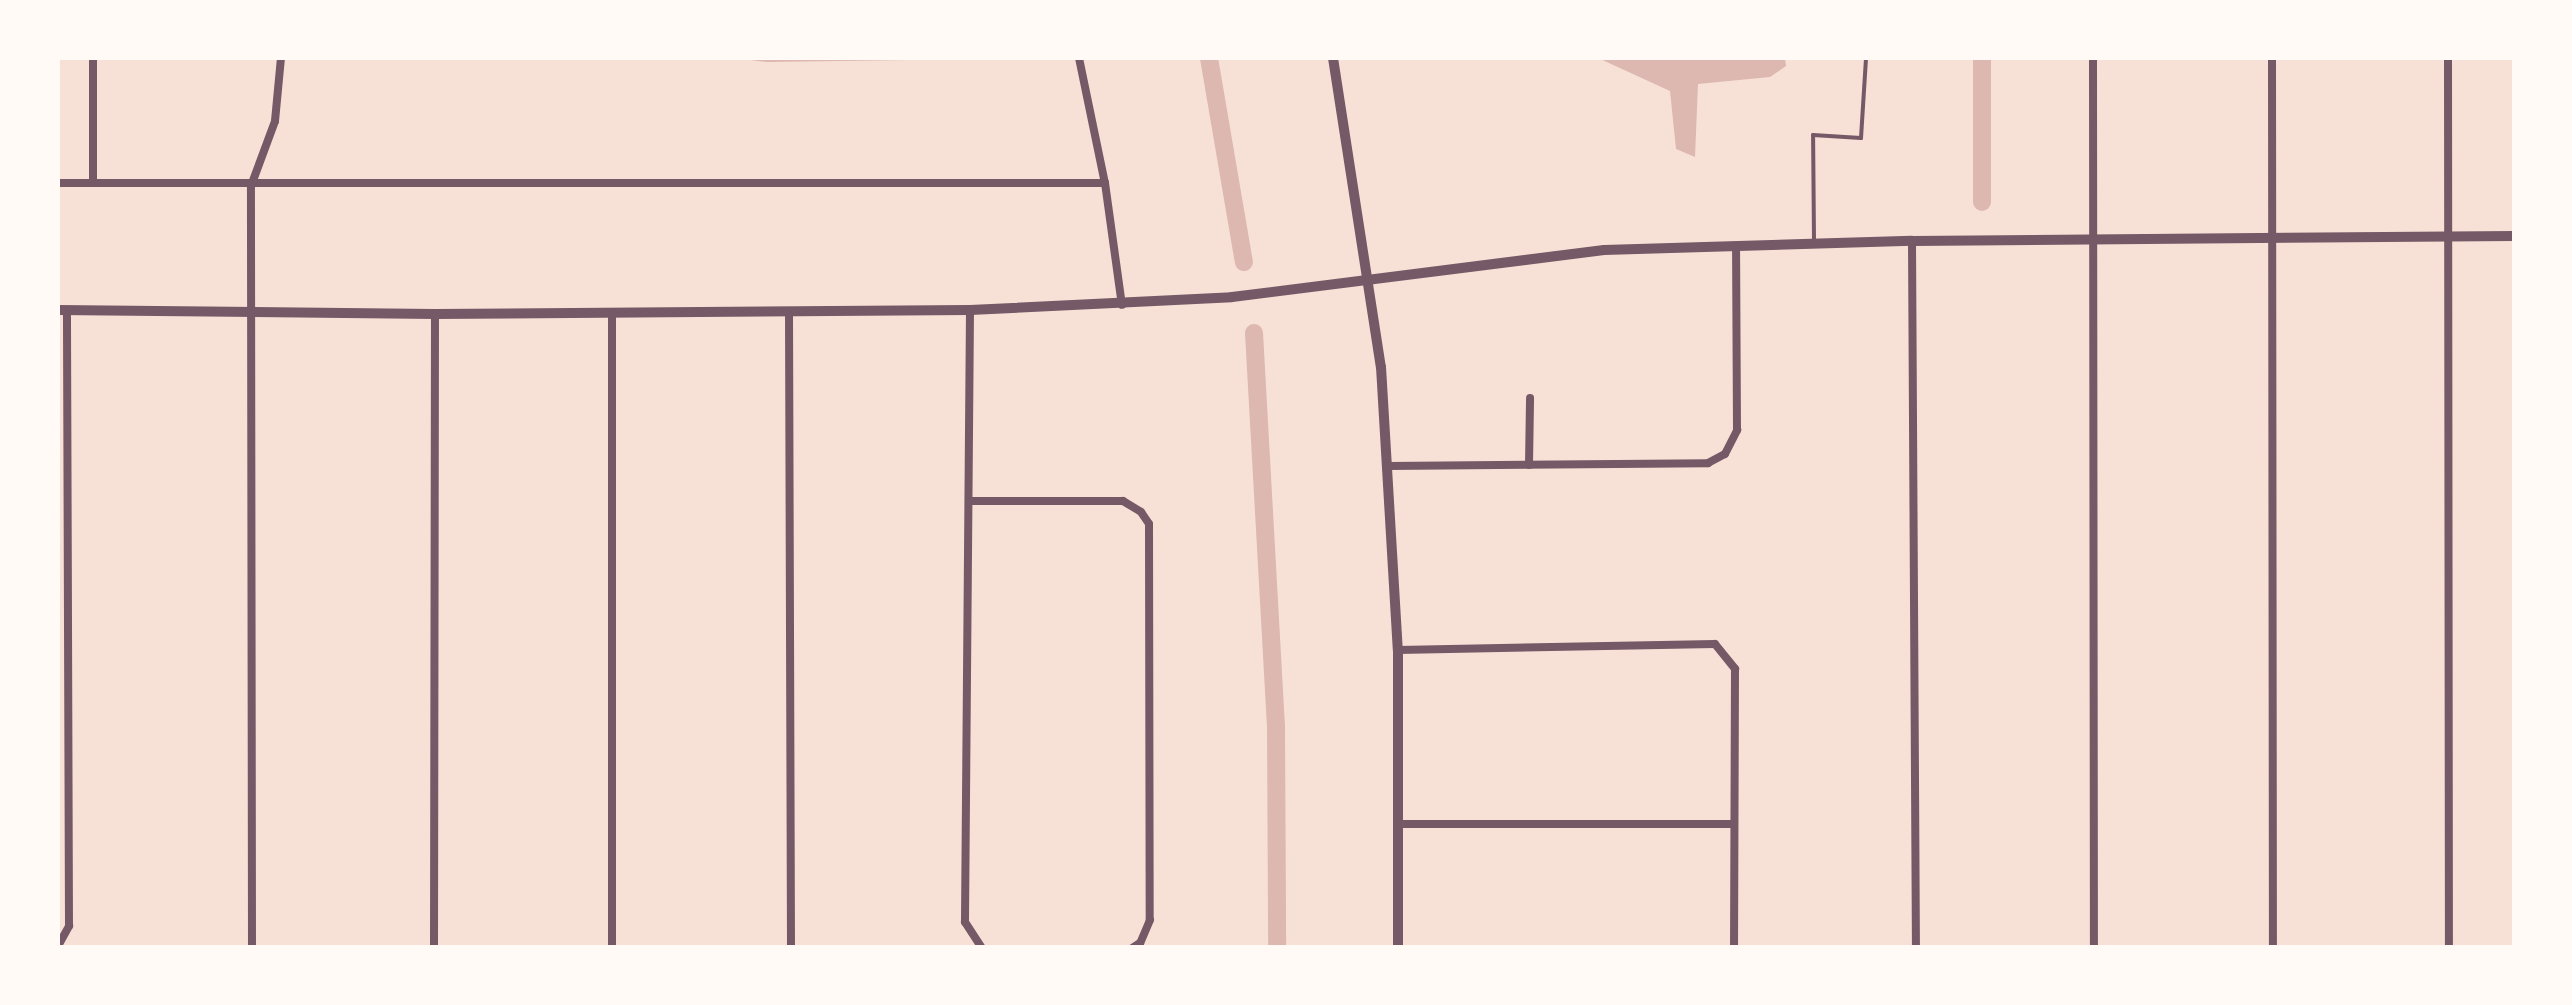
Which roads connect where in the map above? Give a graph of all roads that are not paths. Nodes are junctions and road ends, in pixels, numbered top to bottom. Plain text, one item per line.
1 (93, 58) edge
2 (280, 58) edge
3 (1079, 58) edge
4 (1332, 58) edge
5 (1866, 58) edge
6 (2093, 58) edge
7 (2272, 58) edge
8 (2448, 58) edge
9 (1105, 182) junction
10 (58, 183) edge
11 (93, 183) junction
12 (251, 186) junction
13 (2447, 236) junction
14 (2514, 236) edge
15 (2274, 237) junction
16 (2094, 239) junction
17 (1912, 241) junction
18 (1814, 243) junction
19 (1736, 244) junction
20 (1370, 282) junction
21 (1122, 305) junction
22 (62, 310) edge
23 (970, 310) junction
24 (612, 311) junction
25 (789, 311) junction
26 (251, 312) junction
27 (435, 314) junction
28 (1530, 398) dead end
29 (1529, 465) junction
30 (1388, 466) junction
31 (969, 501) junction
32 (58, 502) edge
33 (69, 502) junction
34 (1398, 650) junction
35 (1399, 824) junction
36 (1734, 824) junction
37 (979, 944) edge
38 (58, 945) edge
39 (1136, 945) edge
40 (252, 948) edge
41 (434, 948) edge
42 (612, 948) edge
43 (791, 948) edge
44 (1398, 948) edge
45 (1734, 948) edge
46 (1916, 948) edge
47 (2094, 948) edge
48 (2273, 948) edge
49 (2449, 948) edge

1 - 11 street
2 - 12 street
3 - 9 street
4 - 20 street
5 - 18 lane
6 - 16 street
7 - 15 street
8 - 13 street
9 - 12 street
9 - 21 street
10 - 11 street
11 - 12 street
12 - 26 street
13 - 14 street
13 - 15 street
13 - 49 street
15 - 16 street
15 - 48 street
16 - 17 street
16 - 47 street
17 - 18 street
17 - 46 street
18 - 19 street
19 - 20 street
19 - 29 street
20 - 21 street
20 - 30 street
21 - 23 street
22 - 26 street
22 - 33 street
23 - 25 street
23 - 31 street
24 - 25 street
24 - 27 street
24 - 42 street
25 - 43 street
26 - 27 street
26 - 40 street
27 - 41 street
28 - 29 street
29 - 30 street
30 - 34 street
31 - 37 street
31 - 39 street
32 - 33 street
33 - 38 street
34 - 35 street
34 - 36 street
35 - 36 street
35 - 44 street
36 - 45 street

